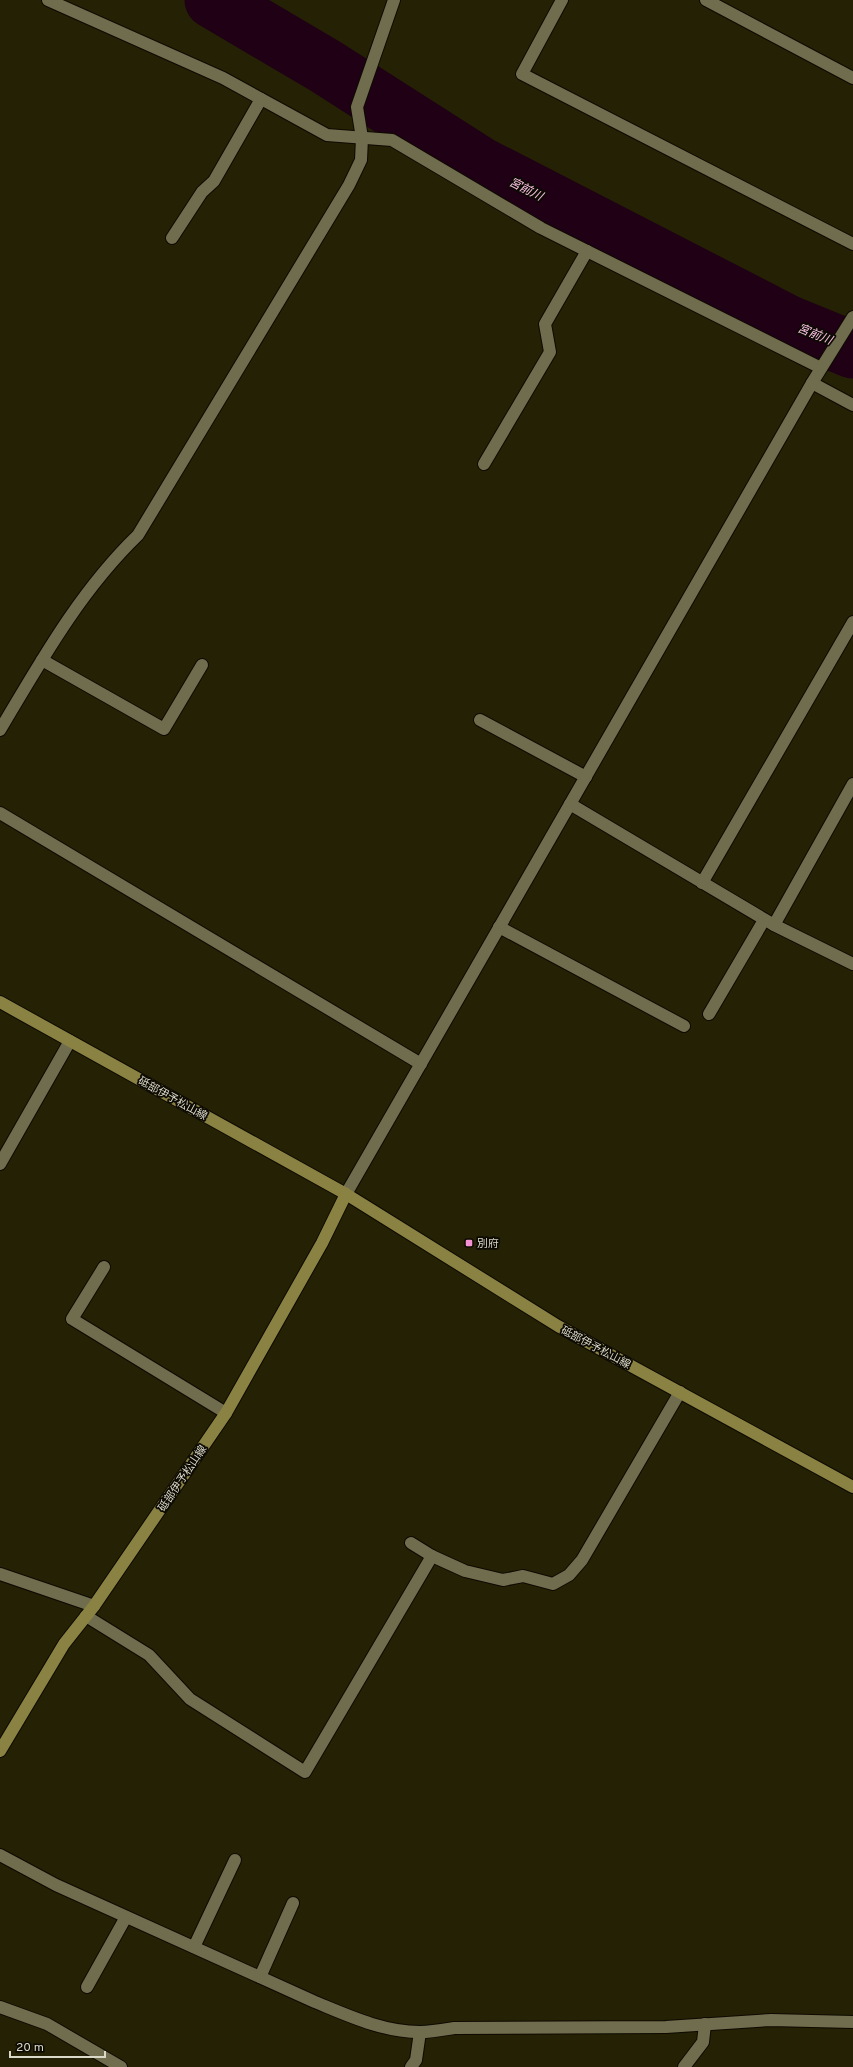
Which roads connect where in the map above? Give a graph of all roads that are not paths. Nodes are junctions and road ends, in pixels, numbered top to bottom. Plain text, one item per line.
1 (48, 0) edge
2 (394, 0) edge
3 (562, 0) edge
4 (706, 0) edge
5 (853, 78) edge
6 (261, 99) junction
7 (362, 138) junction
8 (172, 238) dead end
9 (853, 244) edge
10 (587, 251) junction
11 (853, 317) edge
12 (825, 363) junction
13 (812, 383) junction
14 (853, 404) edge
15 (484, 464) dead end
16 (853, 622) edge
17 (42, 660) junction
18 (202, 665) dead end
19 (480, 720) dead end
20 (0, 730) edge
21 (586, 777) junction
22 (853, 784) edge
23 (570, 804) junction
24 (0, 813) edge
25 (702, 883) junction
26 (769, 922) junction
27 (500, 927) junction
28 (853, 964) edge
29 (0, 1002) edge
30 (709, 1014) dead end
31 (684, 1026) dead end
32 (70, 1041) junction
33 (421, 1064) junction
34 (0, 1164) edge
35 (346, 1194) junction
36 (104, 1267) dead end
37 (680, 1392) junction
38 (226, 1413) junction
39 (853, 1487) edge
40 (411, 1543) dead end
41 (432, 1556) junction
42 (0, 1574) edge
43 (94, 1606) junction
44 (86, 1616) junction
45 (0, 1751) edge
46 (0, 1855) edge
47 (235, 1860) dead end
48 (293, 1903) dead end
49 (126, 1917) junction
50 (194, 1947) junction
51 (260, 1977) junction
52 (87, 1987) dead end
53 (0, 2007) edge
54 (853, 2022) edge
55 (705, 2024) junction
56 (420, 2032) junction
57 (121, 2067) edge
58 (411, 2067) edge
59 (684, 2067) edge

1 - 6 street
2 - 7 street
3 - 9 street
4 - 5 street
6 - 7 street
6 - 8 street
7 - 10 street
7 - 17 street
10 - 12 street
10 - 15 street
11 - 12 street
12 - 13 street
13 - 14 street
13 - 21 street
16 - 25 street
17 - 18 street
17 - 20 street
19 - 21 street
21 - 23 street
22 - 26 street
23 - 25 street
23 - 27 street
24 - 33 street
25 - 26 street
26 - 28 street
26 - 30 street
27 - 31 street
27 - 33 street
29 - 32 main road, 砥部伊予松山線
32 - 34 street
32 - 35 main road, 砥部伊予松山線
33 - 35 street
35 - 37 main road, 砥部伊予松山線
35 - 38 main road, 砥部伊予松山線
36 - 38 street
37 - 39 main road, 砥部伊予松山線
37 - 41 street
38 - 43 main road, 砥部伊予松山線
40 - 41 street
41 - 44 street
42 - 43 street
43 - 44 main road, 砥部伊予松山線
44 - 45 main road, 砥部伊予松山線
46 - 49 street
47 - 50 street
48 - 51 street
49 - 50 street
49 - 52 street
50 - 51 street
51 - 56 street
53 - 57 street
54 - 55 street
55 - 56 street
55 - 59 street
56 - 58 street

